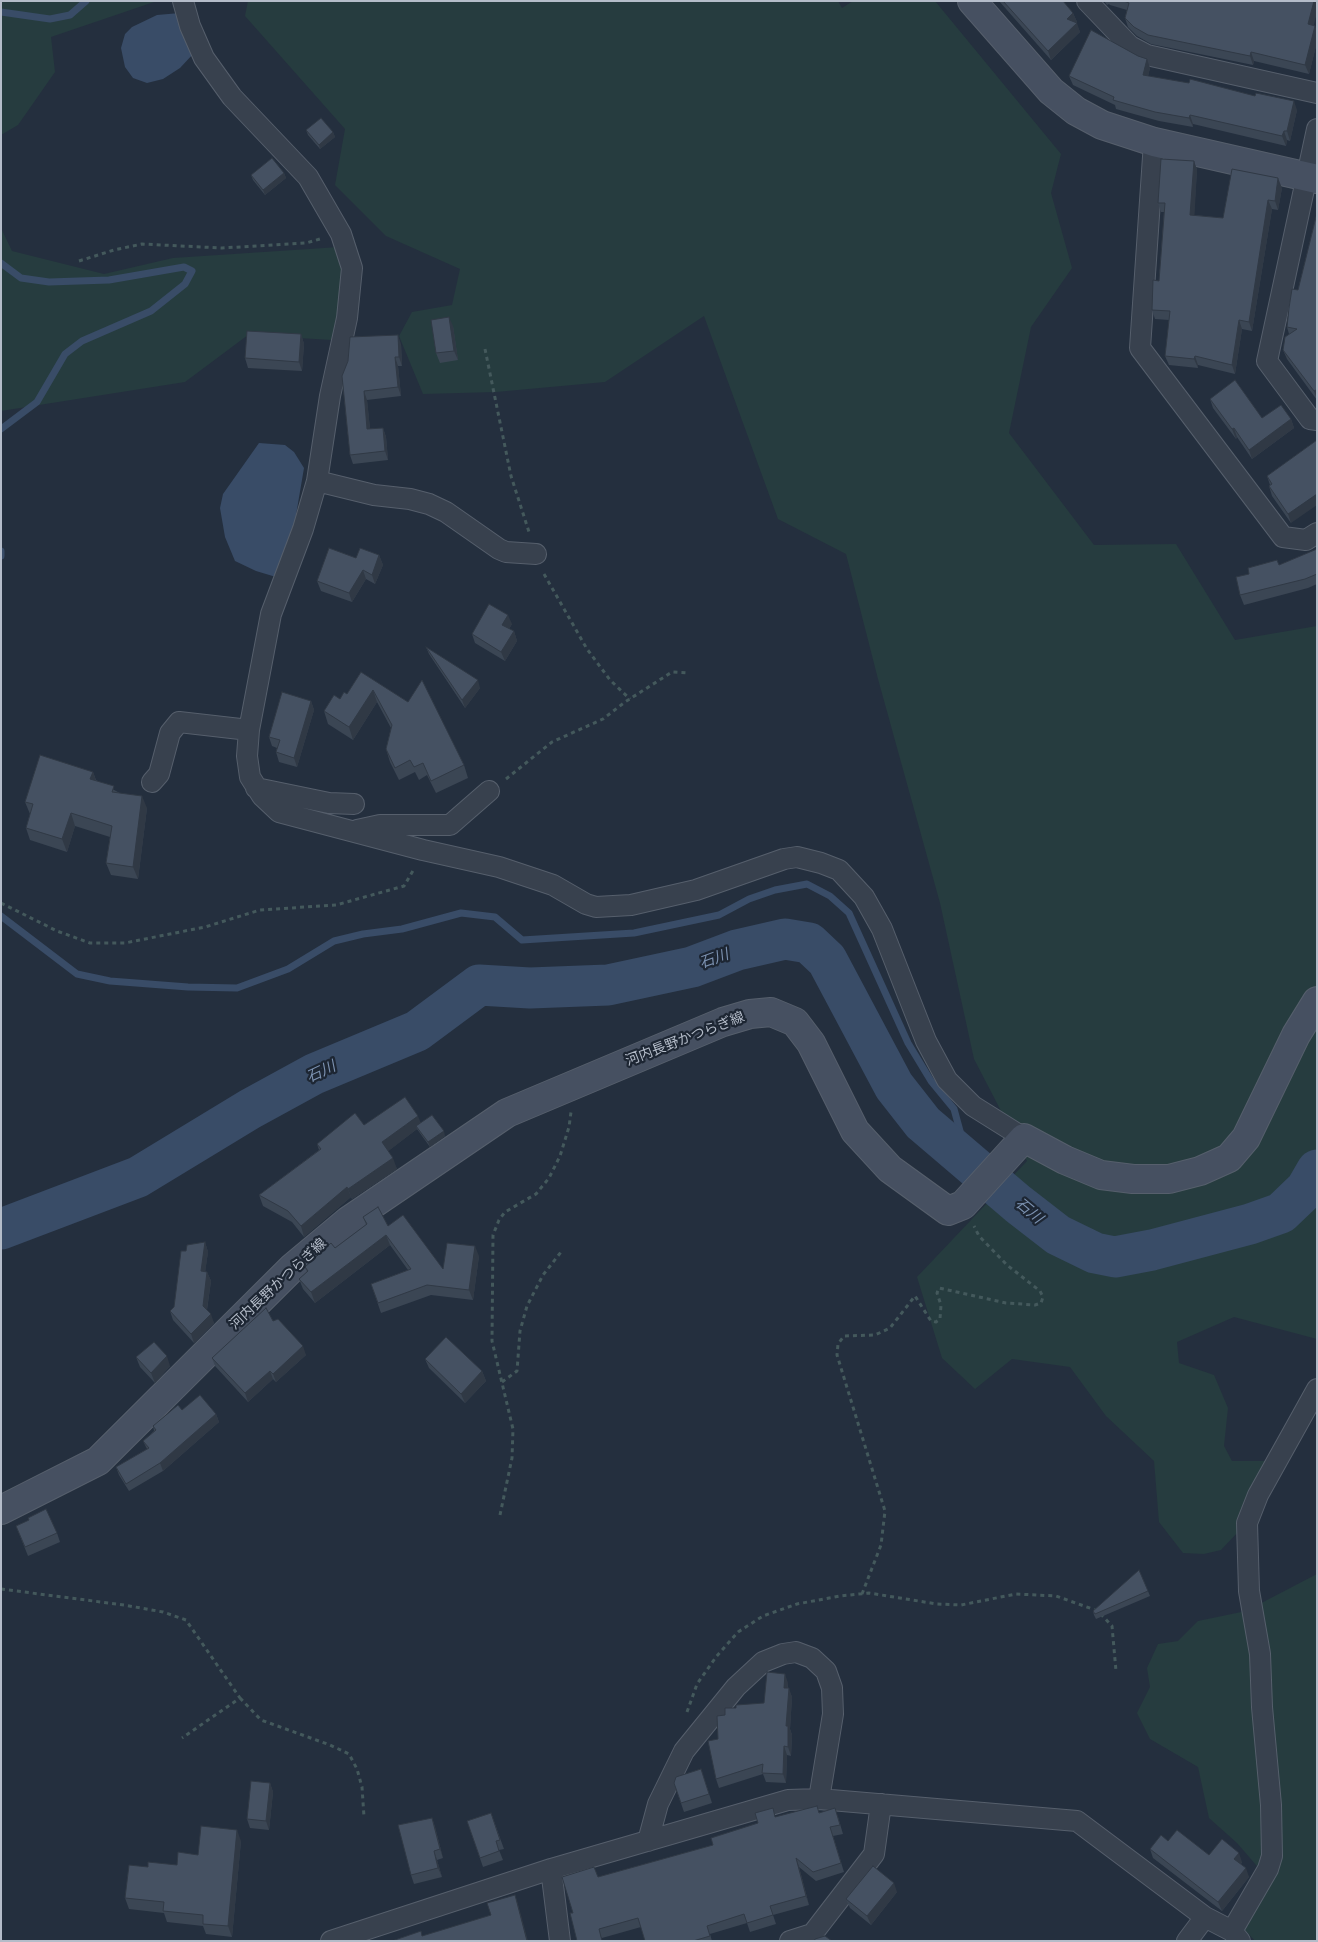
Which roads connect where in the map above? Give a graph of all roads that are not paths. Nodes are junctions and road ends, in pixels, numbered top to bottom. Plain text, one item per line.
1 (183, 1) edge
2 (972, 1) edge
3 (1086, 1) edge
4 (1317, 93) edge
5 (1317, 129) edge
6 (1154, 142) junction
7 (1312, 178) edge
8 (1317, 420) edge
9 (317, 481) junction
10 (1317, 533) edge
11 (536, 554) dead end
12 (249, 730) junction
13 (152, 782) dead end
14 (256, 788) junction
15 (489, 791) road end
16 (354, 804) dead end
17 (350, 831) junction
18 (1317, 1001) edge
19 (1022, 1141) junction
20 (1317, 1389) edge
21 (1, 1510) edge
22 (819, 1799) junction
23 (881, 1804) junction
24 (648, 1841) junction
25 (551, 1869) junction
26 (1205, 1917) junction
27 (1236, 1936) edge
28 (809, 1937) edge
29 (331, 1941) edge
30 (560, 1941) edge
31 (790, 1941) edge
32 (1187, 1941) edge

1 - 9 street
2 - 6 main road
3 - 4 street
5 - 7 street
6 - 7 main road
6 - 10 street
7 - 8 street
9 - 11 street
9 - 12 street
12 - 13 street
12 - 14 street
14 - 16 street
14 - 17 street
15 - 17 street
17 - 19 street
18 - 19 main road
19 - 21 main road, 河内長野かつらぎ線
20 - 27 street
22 - 23 street
22 - 24 street
22 - 24 street
23 - 26 street
23 - 28 street
24 - 25 street
25 - 29 street
25 - 30 street
26 - 27 street
26 - 32 street
28 - 31 street

